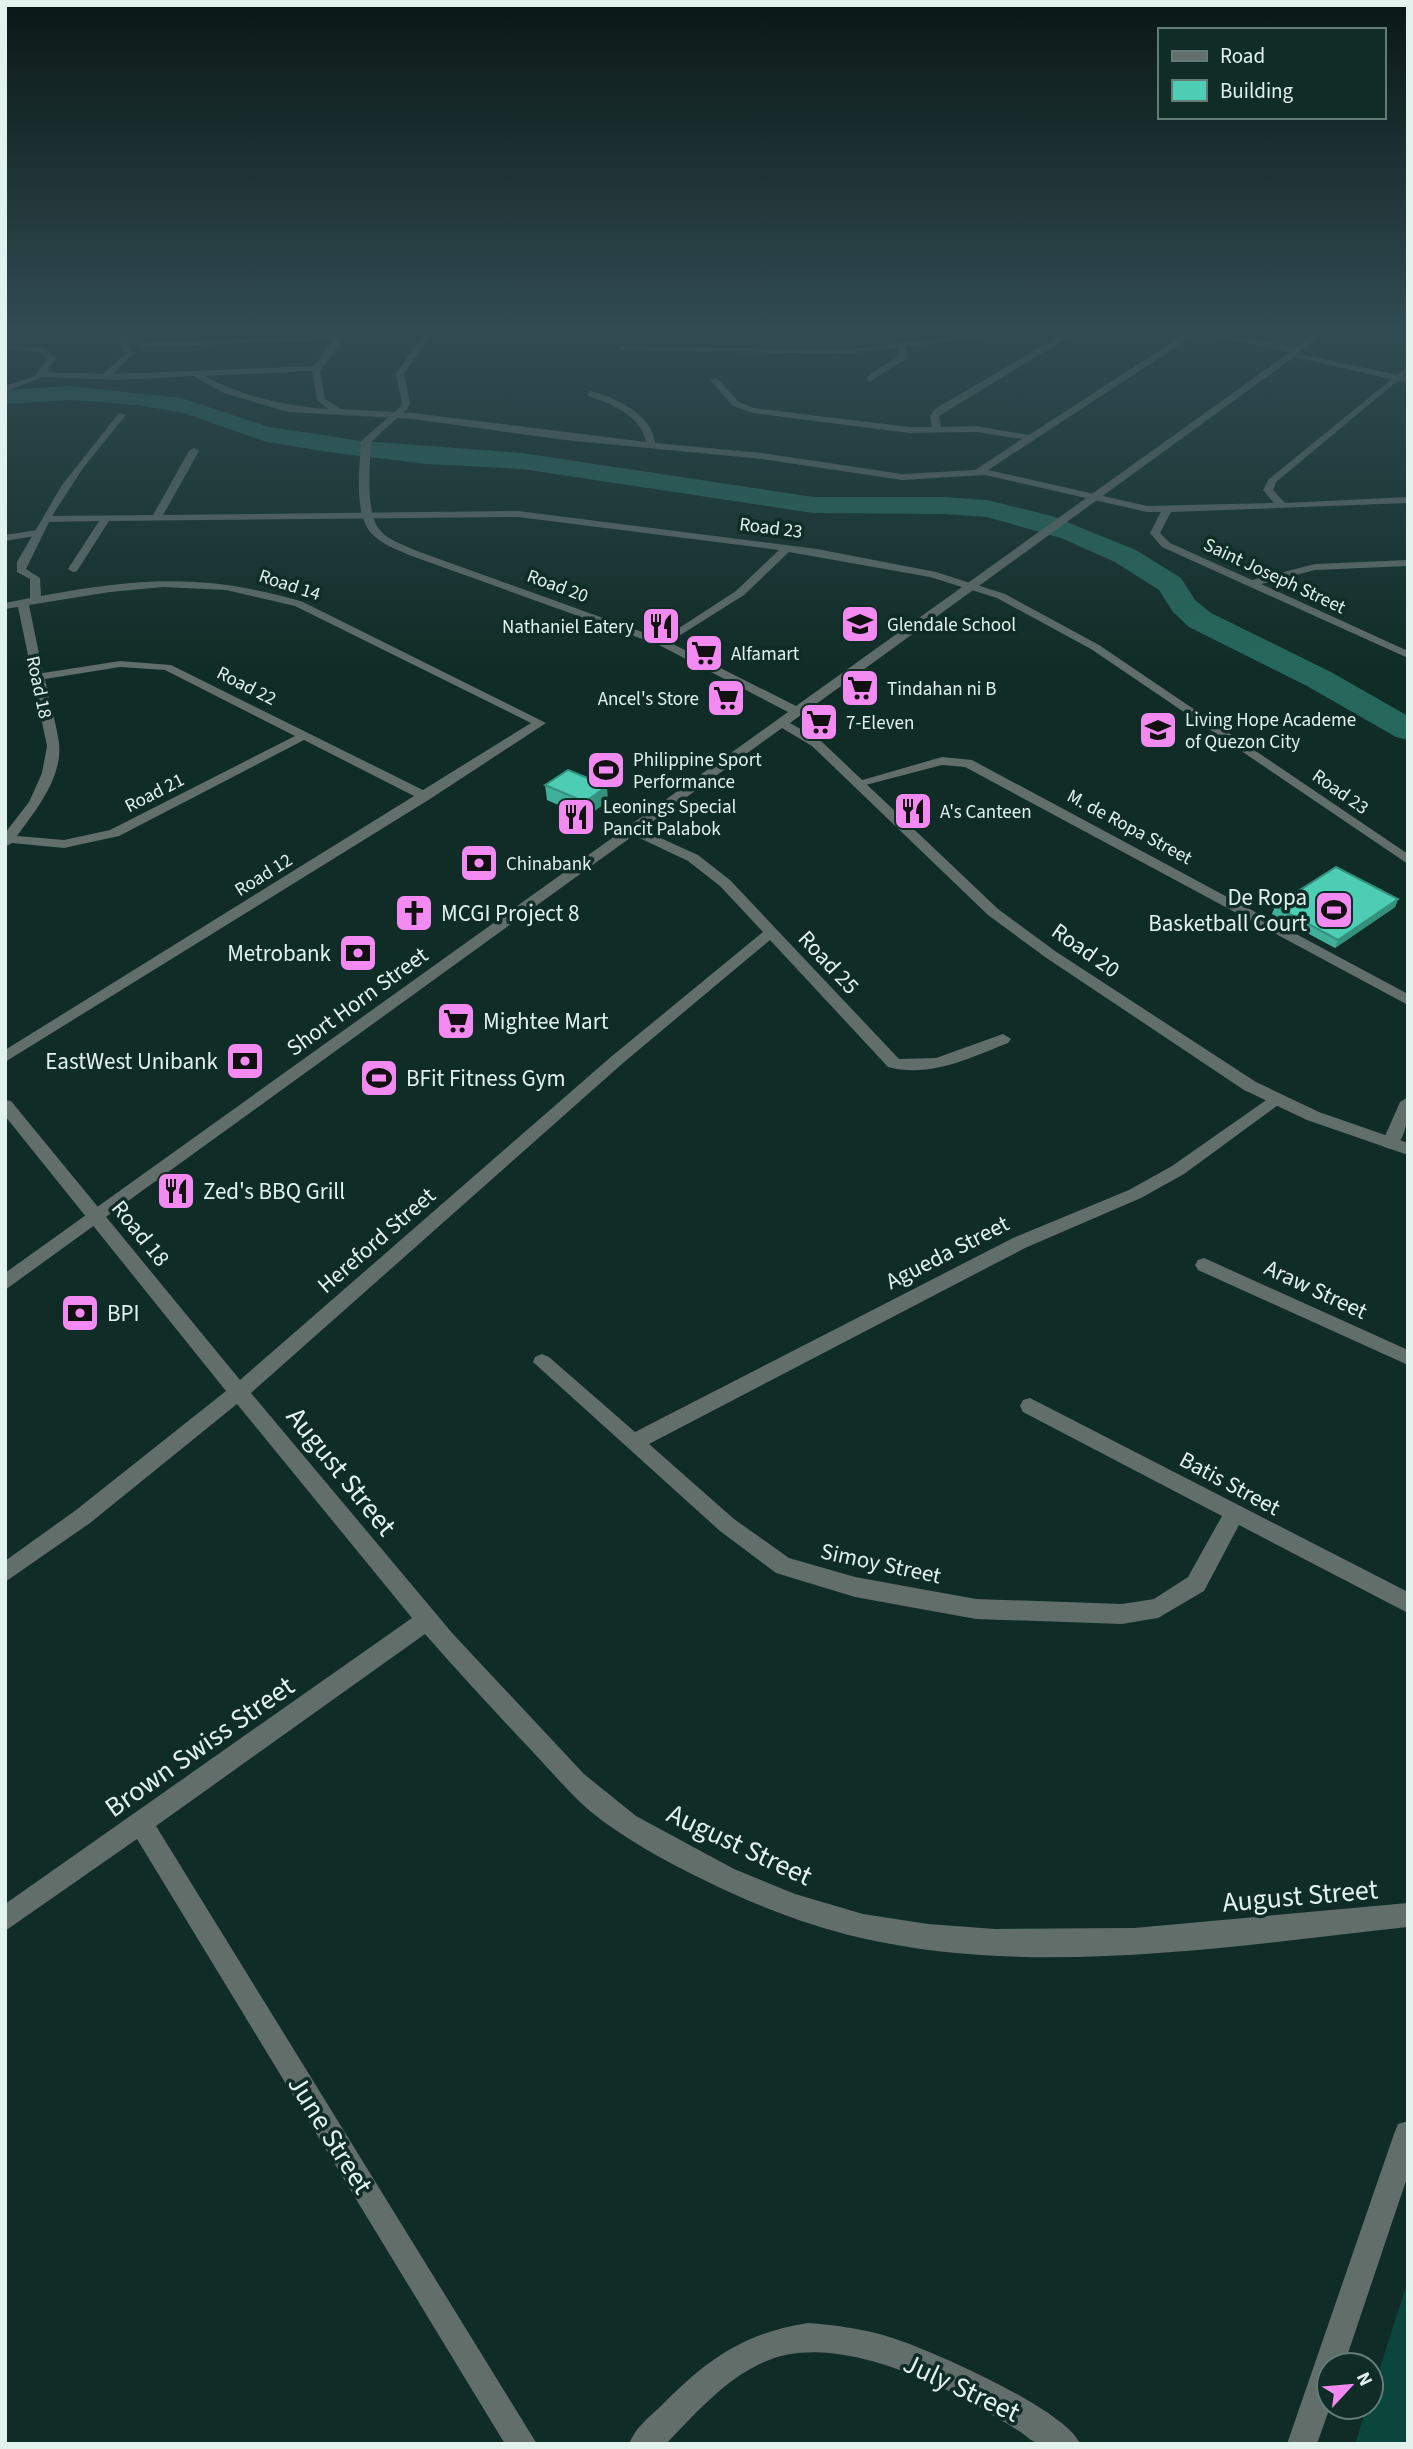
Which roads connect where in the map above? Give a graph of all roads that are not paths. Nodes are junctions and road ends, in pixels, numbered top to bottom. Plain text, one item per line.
1 (99, 442) edge
2 (366, 442) edge
3 (622, 442) edge
4 (1023, 442) edge
5 (1170, 442) edge
6 (1322, 442) edge
7 (651, 445) joint
8 (194, 452) dead end
9 (978, 472) junction
10 (1092, 498) junction
11 (1408, 500) edge
12 (1282, 506) junction
13 (1167, 511) junction
14 (367, 513) junction
15 (157, 517) junction
16 (106, 518) junction
17 (46, 519) junction
18 (37, 533) junction
19 (5, 538) edge
20 (786, 548) junction
21 (1408, 563) edge
22 (73, 569) dead end
23 (1250, 584) junction
24 (973, 585) junction
25 (29, 601) junction
26 (5, 606) edge
27 (663, 643) junction
28 (1408, 655) edge
29 (38, 677) junction
30 (798, 712) junction
31 (540, 723) joint
32 (782, 723) junction
33 (305, 735) junction
34 (858, 783) junction
35 (425, 796) junction
36 (634, 830) junction
37 (7, 841) edge
38 (1408, 860) edge
39 (771, 932) junction
40 (1408, 1000) edge
41 (1003, 1039) dead end
42 (5, 1057) edge
43 (1275, 1099) junction
44 (1408, 1102) edge
45 (5, 1105) edge
46 (1390, 1143) junction
47 (1408, 1149) edge
48 (96, 1217) junction
49 (1204, 1265) dead end
50 (5, 1283) edge
51 (1408, 1358) edge
52 (542, 1362) dead end
53 (238, 1391) junction
54 (1030, 1406) dead end
55 (634, 1442) junction
56 (1234, 1513) junction
57 (5, 1573) edge
58 (1408, 1603) edge
59 (427, 1620) junction
60 (141, 1823) junction
61 (1408, 1915) edge
62 (5, 1919) edge
63 (1408, 2134) edge
64 (522, 2444) edge
65 (644, 2444) edge
66 (1065, 2444) edge
67 (1302, 2444) edge

1 - 17 street, Road 18
2 - 14 street
3 - 7 street
4 - 9 street
5 - 10 street, Short Horn Street
6 - 12 street
7 - 9 street
8 - 15 street
9 - 10 street
10 - 13 street
10 - 24 street, Short Horn Street
11 - 12 street
12 - 13 street
13 - 23 street, Saint Joseph Street
14 - 15 street, Road 23
14 - 20 street, Road 23
14 - 27 street, Road 20
15 - 16 street, Road 23
16 - 17 street, Road 23
16 - 22 street
17 - 18 street, Road 18
18 - 19 street
18 - 25 street, Road 18
20 - 24 street, Road 23
20 - 27 street
21 - 23 street
23 - 28 street, Saint Joseph Street
24 - 30 street, Short Horn Street
24 - 38 street, Road 23
25 - 26 street, Road 14
25 - 29 street, Road 18
25 - 31 street, Road 14
27 - 30 street, Road 20
29 - 33 street, Road 22
29 - 37 street, Road 18
30 - 32 street, Short Horn Street
31 - 35 street, Road 12
32 - 34 street, Road 20
32 - 36 street, Short Horn Street
33 - 35 street, Road 22
33 - 37 street, Road 21
34 - 40 street, M. de Ropa Street
34 - 43 street, Road 20
35 - 42 street, Road 12
36 - 39 street, Road 25
36 - 48 street, Short Horn Street
39 - 41 street, Road 25
39 - 53 street, Hereford Street
43 - 46 street, Road 20
43 - 55 street, Agueda Street
44 - 46 street
45 - 48 street, Road 18
46 - 47 street, Road 20
48 - 50 street, Short Horn Street
48 - 53 street, Road 18
49 - 51 street, Araw Street
52 - 55 street, Simoy Street
53 - 57 street, Hereford Street
53 - 59 street, August Street
54 - 56 street, Batis Street
55 - 56 street, Simoy Street
56 - 58 street, Batis Street
59 - 60 street, Brown Swiss Street
59 - 61 street, August Street
60 - 62 street, Brown Swiss Street
60 - 64 street, June Street
63 - 67 street
65 - 66 street, July Street

